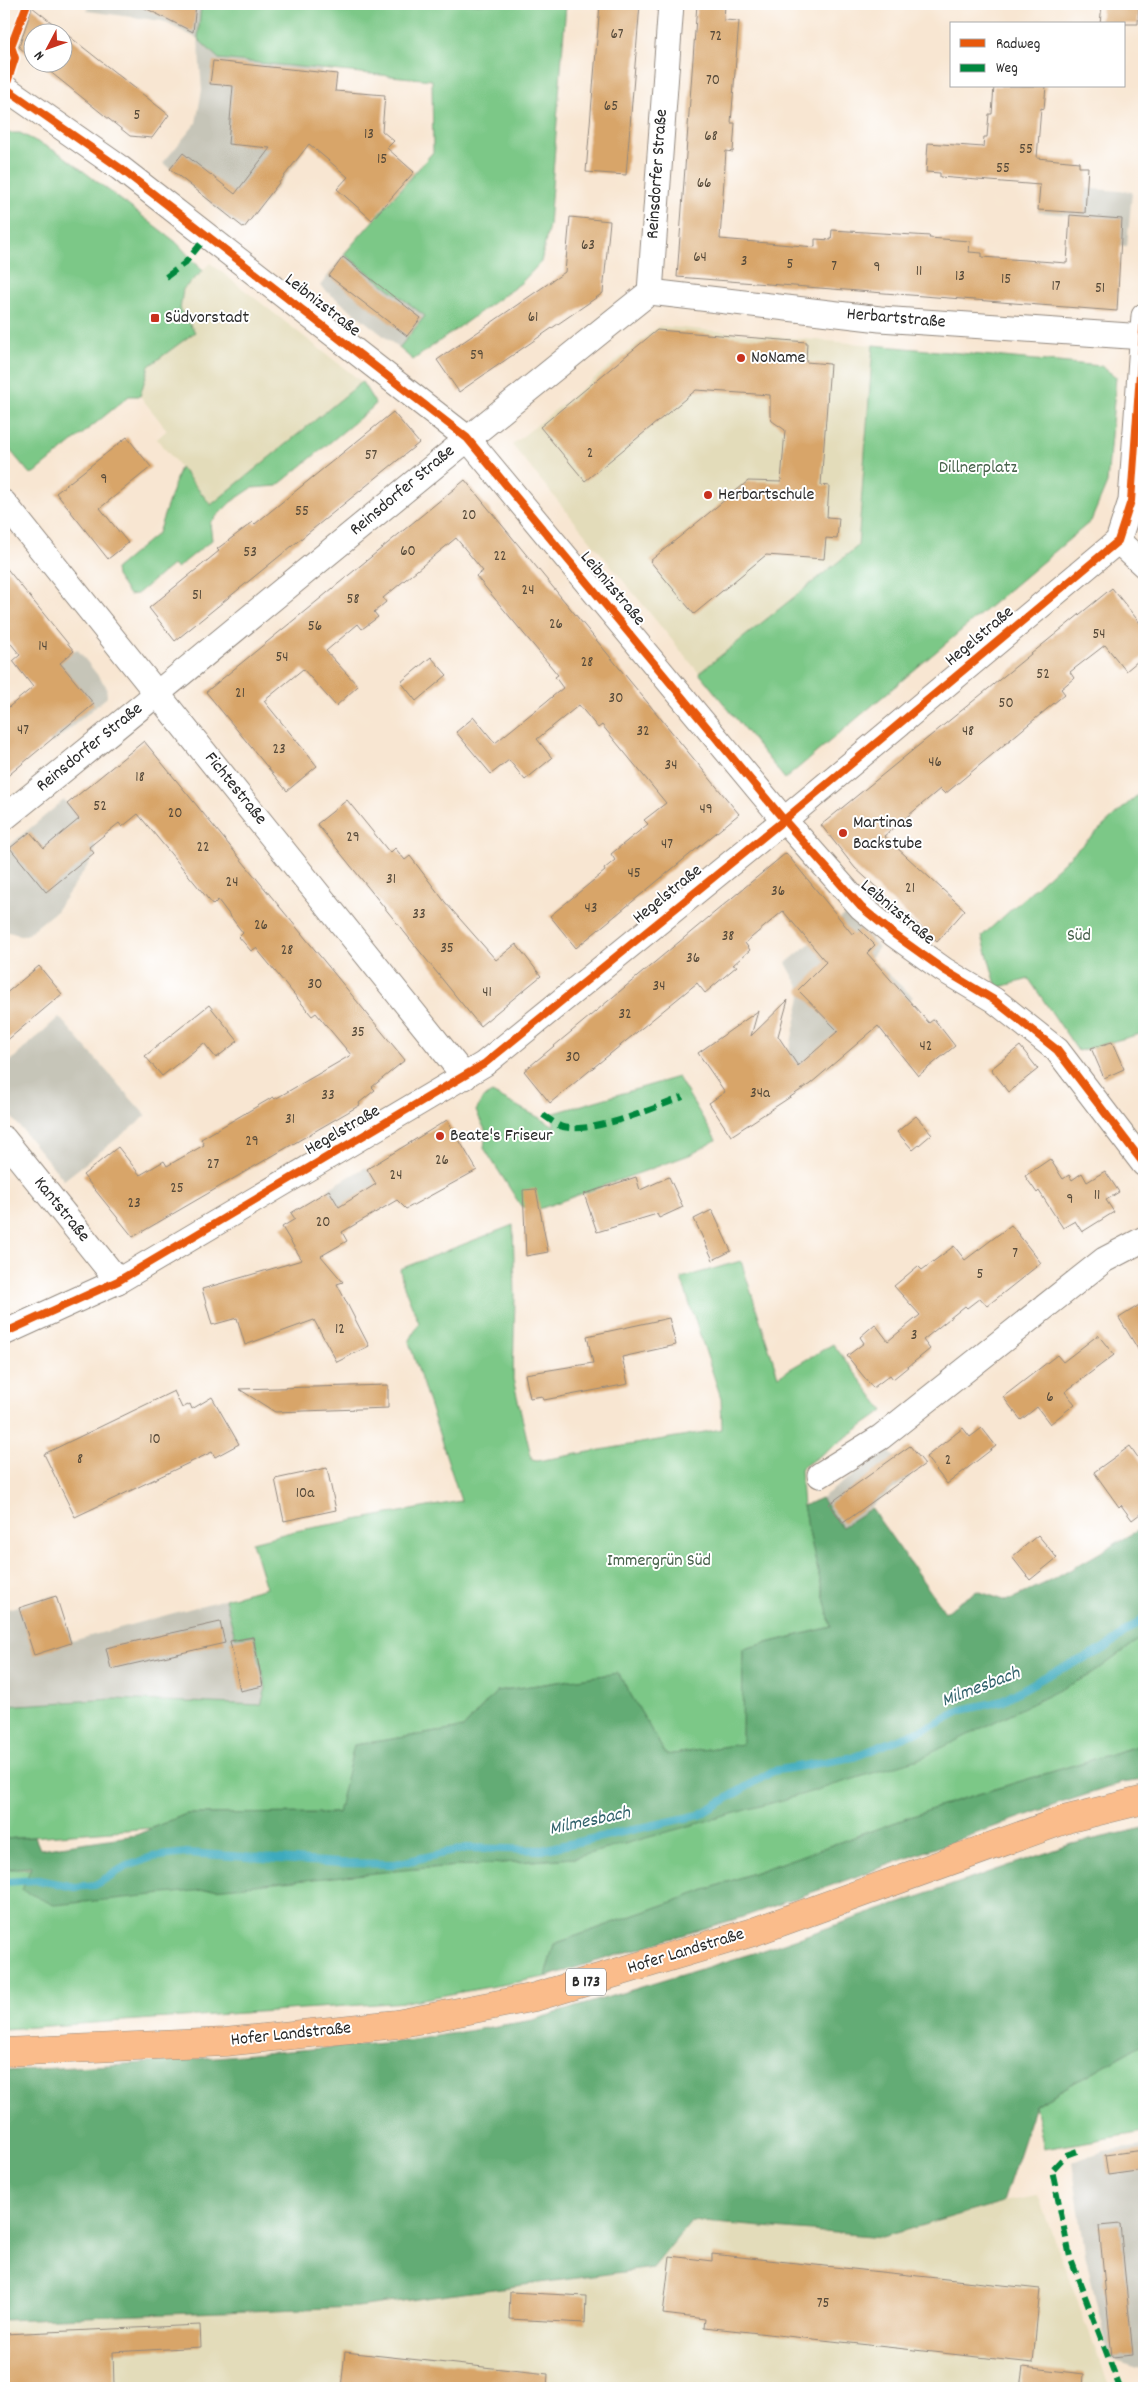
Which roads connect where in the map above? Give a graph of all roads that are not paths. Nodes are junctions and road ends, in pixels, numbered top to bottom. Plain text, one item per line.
1 (671, 4) edge
2 (4, 87) edge
3 (650, 292) junction
4 (1144, 330) edge
5 (467, 438) junction
6 (4, 503) edge
7 (1118, 542) junction
8 (1144, 565) edge
9 (158, 694) junction
10 (4, 818) edge
11 (784, 820) junction
12 (465, 1077) junction
13 (4, 1139) edge
14 (1144, 1164) edge
15 (1144, 1239) edge
16 (118, 1281) junction
17 (4, 1333) edge
18 (820, 1475) dead end
19 (1144, 1800) edge
20 (4, 2052) edge

1 - 3 street, Reinsdorfer Straße
2 - 5 street, Leibnizstraße
3 - 4 street, Herbartstraße
3 - 5 street, Reinsdorfer Straße
4 - 7 street
5 - 9 street, Reinsdorfer Straße
5 - 11 street, Leibnizstraße
6 - 9 street, Fichtestraße
7 - 8 street
7 - 11 street, Hegelstraße
9 - 10 street, Reinsdorfer Straße
9 - 12 street, Fichtestraße
11 - 12 street, Hegelstraße
11 - 14 street, Leibnizstraße
12 - 16 street, Hegelstraße
13 - 16 street, Kantstraße
15 - 18 street
16 - 17 street, Hegelstraße
19 - 20 main road, Hofer Landstraße / B 173

